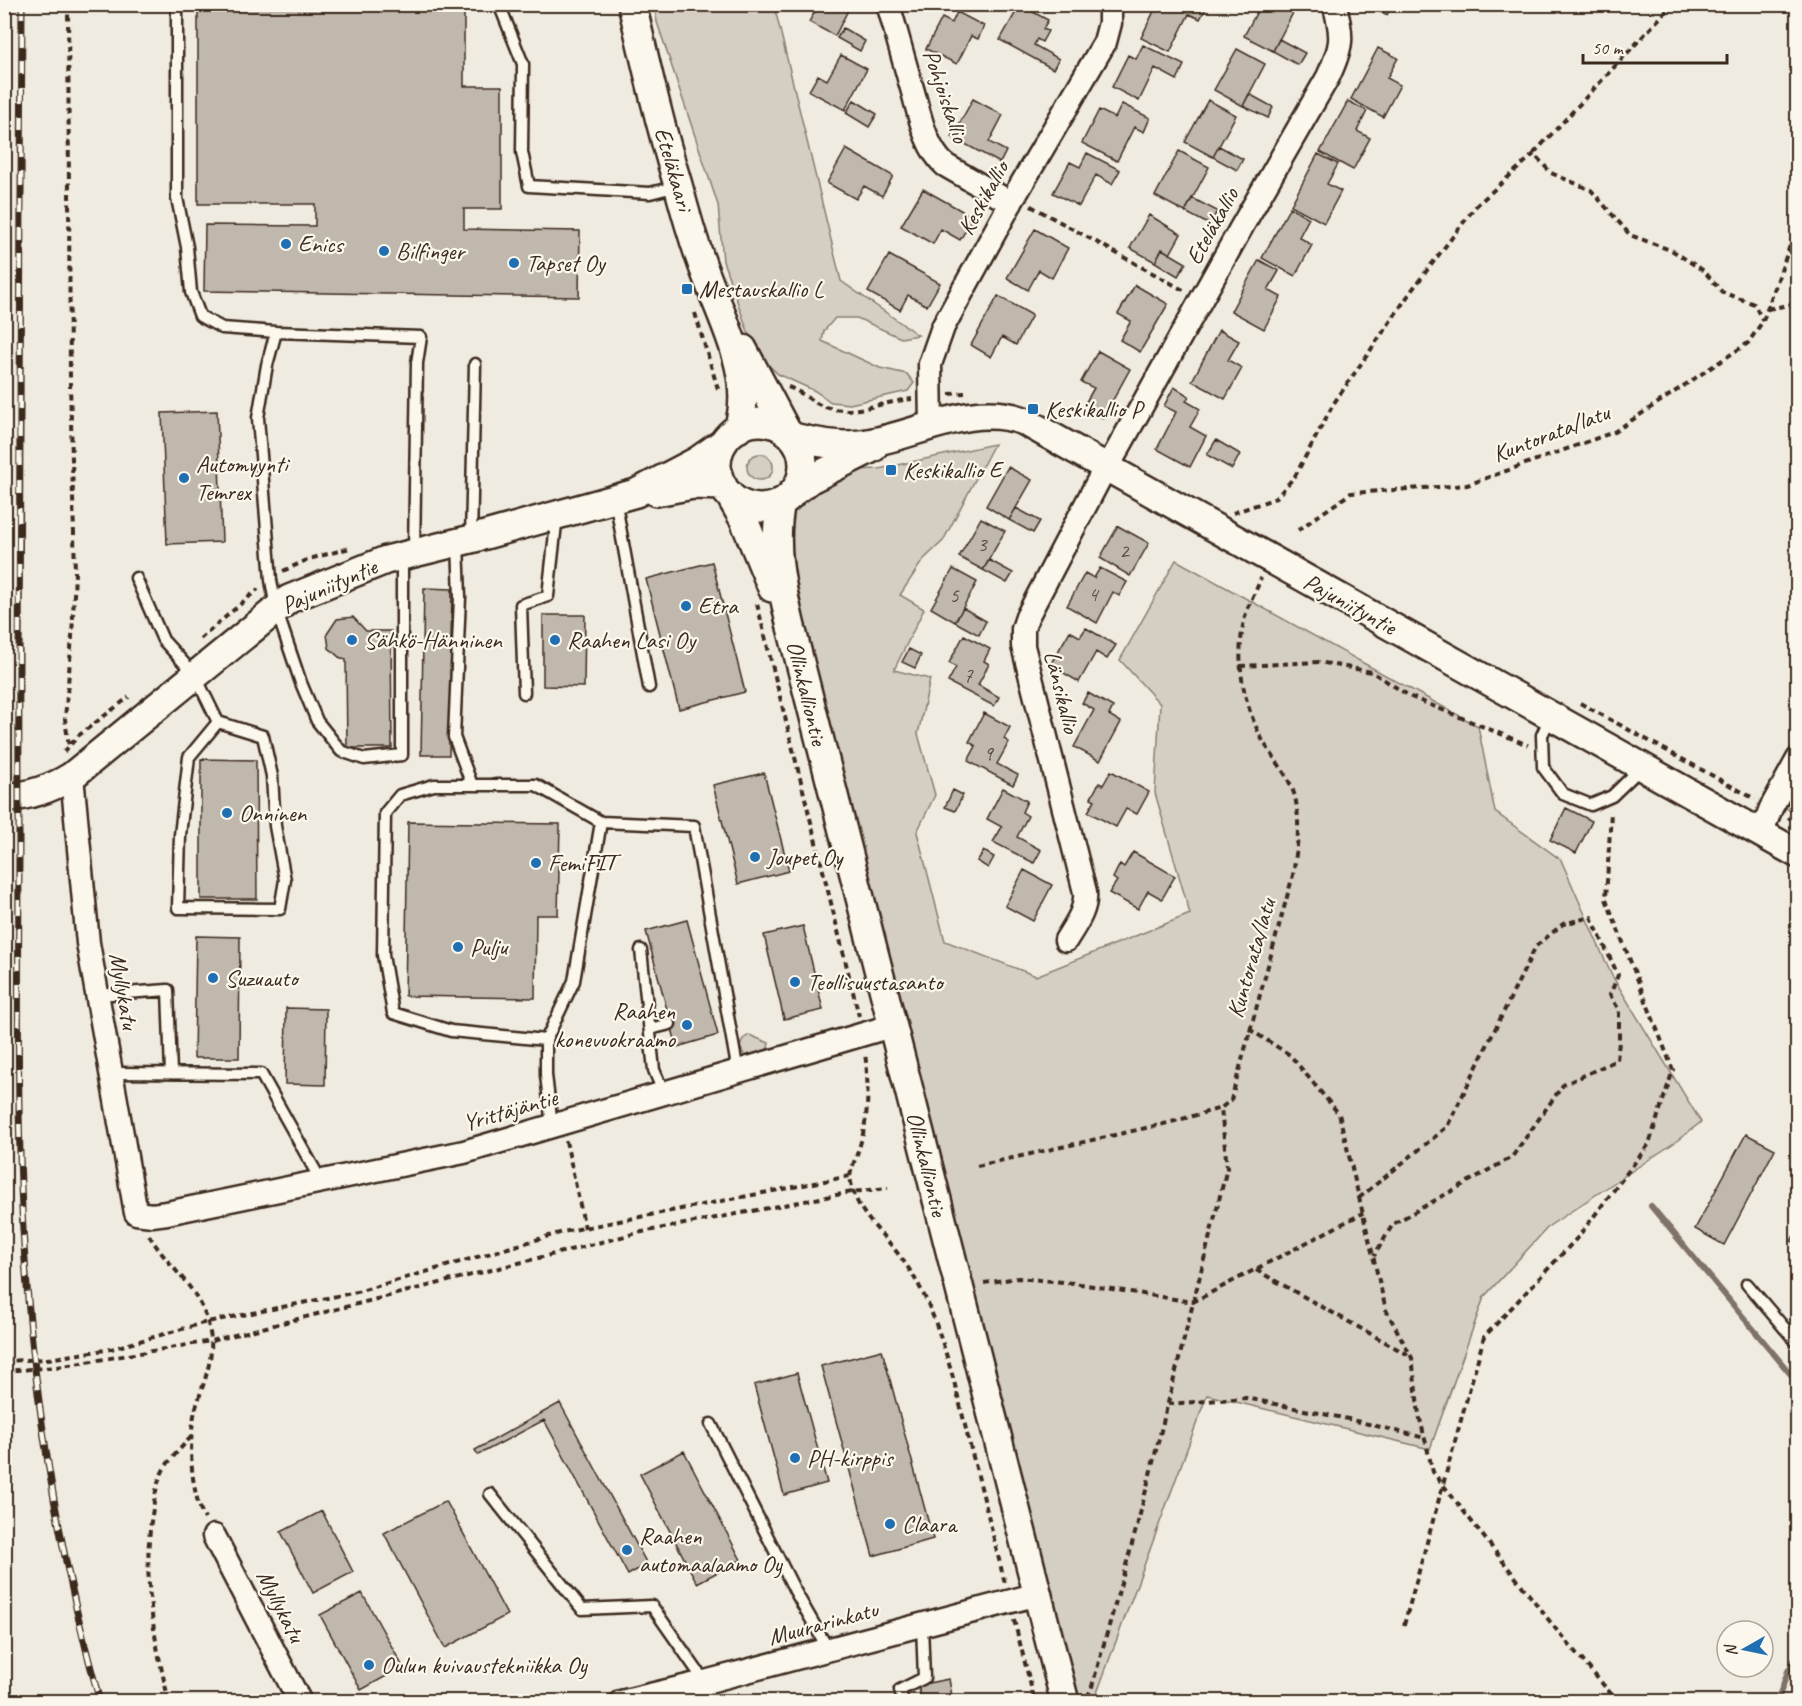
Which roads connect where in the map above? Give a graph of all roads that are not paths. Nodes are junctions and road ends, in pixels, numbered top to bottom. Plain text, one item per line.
1 (177, 4) edge
2 (499, 4) edge
3 (632, 4) edge
4 (888, 4) edge
5 (1110, 4) edge
6 (1334, 4) edge
7 (678, 186) junction
8 (1012, 200) junction
9 (276, 332) junction
10 (475, 364) dead end
11 (754, 393) junction
12 (931, 426) junction
13 (789, 434) junction
14 (731, 436) junction
15 (890, 438) junction
16 (1106, 468) junction
17 (726, 490) junction
18 (626, 496) junction
19 (787, 497) junction
20 (557, 515) junction
21 (464, 541) junction
22 (408, 555) junction
23 (136, 578) dead end
24 (276, 609) junction
25 (790, 627) junction
26 (187, 667) junction
27 (649, 687) dead end
28 (524, 693) dead end
29 (1551, 717) junction
30 (218, 722) junction
31 (1797, 759) edge
32 (67, 765) junction
33 (1642, 767) junction
34 (472, 785) junction
35 (4, 798) edge
36 (601, 822) junction
37 (1761, 834) junction
38 (1797, 854) edge
39 (1066, 940) dead end
40 (641, 951) dead end
41 (97, 995) junction
42 (670, 1024) dead end
43 (891, 1026) junction
44 (650, 1029) junction
45 (546, 1040) junction
46 (738, 1072) junction
47 (111, 1073) junction
48 (171, 1073) junction
49 (664, 1094) junction
50 (557, 1125) junction
51 (321, 1181) junction
52 (136, 1213) joint
53 (1747, 1284) dead end
54 (1797, 1344) edge
55 (711, 1424) dead end
56 (490, 1494) dead end
57 (214, 1536) road end
58 (1038, 1594) junction
59 (922, 1625) junction
60 (828, 1649) junction
61 (707, 1691) edge
62 (300, 1701) edge
63 (621, 1701) edge
64 (903, 1701) edge
65 (1065, 1701) edge

1 - 9 lane
2 - 7 lane
3 - 7 street, Eteläkaari
4 - 8 street, Pohjoiskallio
5 - 8 street, Keskikallio
6 - 16 street, Eteläkallio
7 - 11 street, Eteläkaari
8 - 12 street, Keskikallio
9 - 22 lane
9 - 24 lane
10 - 21 lane
11 - 13 street, Eteläkaari
11 - 14 street
12 - 15 street, Pajuniityntie
12 - 16 street, Pajuniityntie
13 - 14 street
13 - 15 street, Pajuniityntie
13 - 19 street
14 - 17 street
14 - 18 street, Pajuniityntie
15 - 19 street, Pajuniityntie
16 - 29 street, Pajuniityntie
16 - 39 street, Länsikallio
17 - 18 street, Pajuniityntie
17 - 19 street
17 - 25 street, Ollinkalliontie
18 - 20 street, Pajuniityntie
18 - 27 lane
19 - 25 street, Ollinkalliontie
20 - 21 street, Pajuniityntie
20 - 28 lane
21 - 22 street, Pajuniityntie
21 - 34 lane
22 - 24 street, Pajuniityntie
22 - 24 lane
23 - 26 lane
24 - 26 street, Pajuniityntie
25 - 43 street, Ollinkalliontie
26 - 30 lane
26 - 32 street, Pajuniityntie
29 - 33 street, Pajuniityntie
29 - 33 lane
30 - 30 lane
31 - 37 street
32 - 35 street, Pajuniityntie
32 - 41 street, Myllykatu
33 - 37 street, Pajuniityntie
34 - 36 lane
34 - 45 lane
36 - 45 lane
36 - 46 lane
37 - 38 street, Pajuniityntie
40 - 44 lane
41 - 47 street, Myllykatu
41 - 48 lane
42 - 44 lane
43 - 46 street, Yrittäjäntie
43 - 58 street, Ollinkalliontie
44 - 49 lane
45 - 50 lane
46 - 49 street, Yrittäjäntie
47 - 48 lane
47 - 52 street, Myllykatu
48 - 51 lane
49 - 50 street, Yrittäjäntie
50 - 51 street, Yrittäjäntie
51 - 52 street, Yrittäjäntie
53 - 54 lane
55 - 60 lane
56 - 61 lane
57 - 62 street, Myllykatu
58 - 59 street, Muurarinkatu
58 - 65 street, Ollinkalliontie
59 - 60 street, Muurarinkatu
59 - 64 lane
60 - 61 street, Muurarinkatu
61 - 63 street, Muurarinkatu

